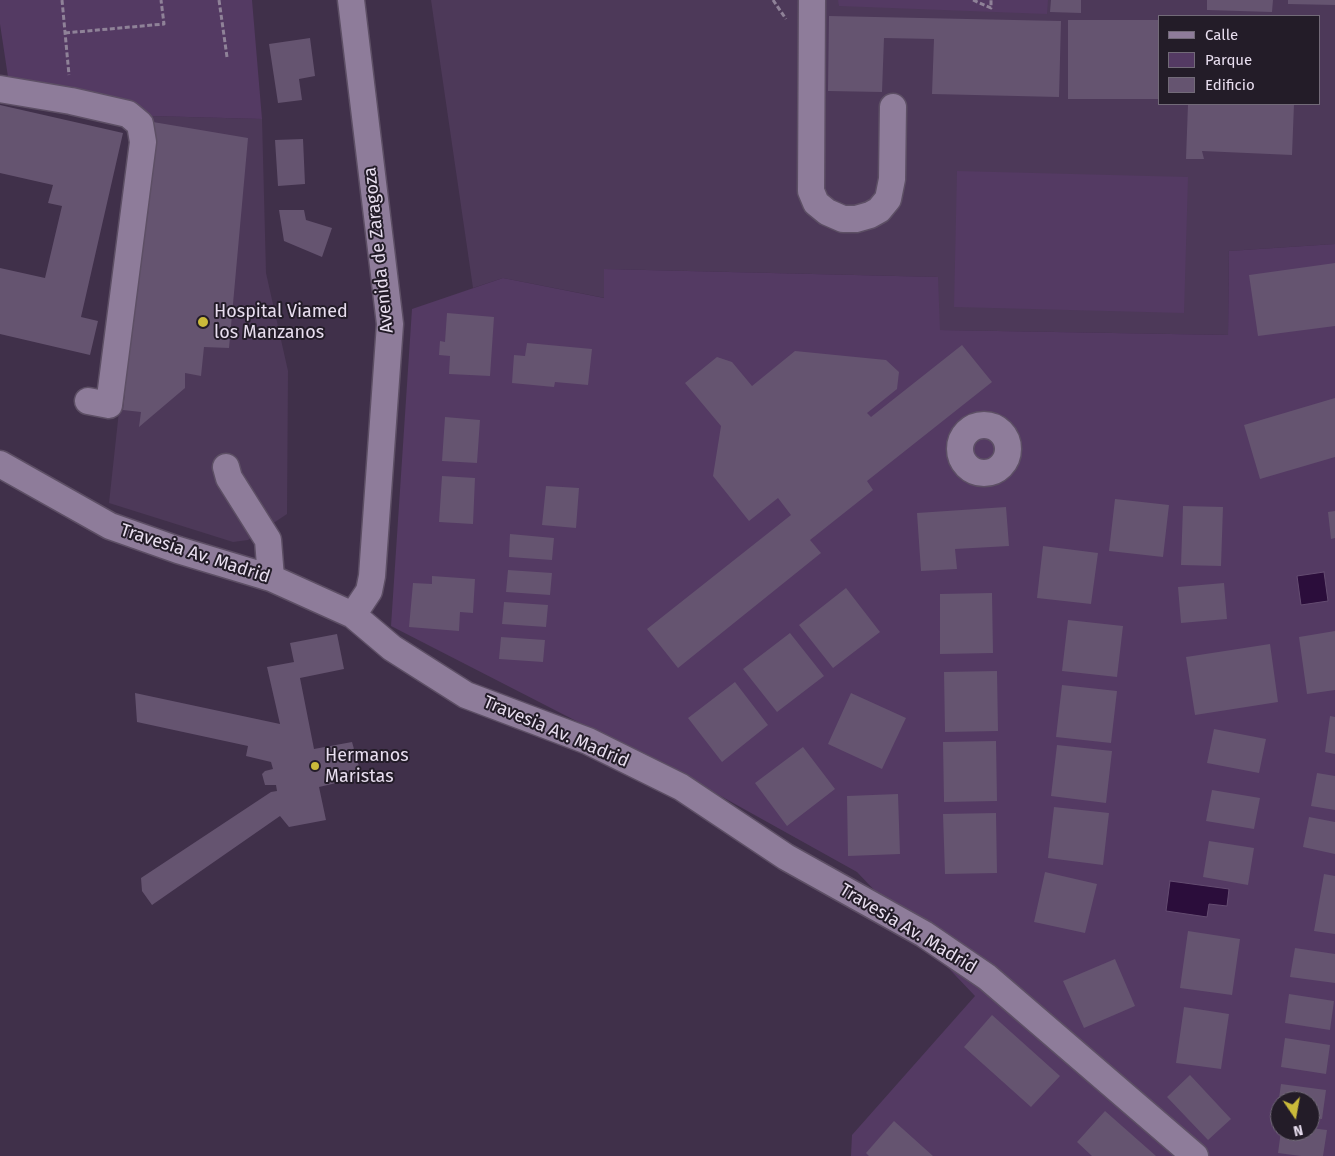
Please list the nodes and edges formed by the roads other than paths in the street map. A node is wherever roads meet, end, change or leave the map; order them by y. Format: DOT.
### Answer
graph roads {
  1 [pos="351,0"];
  2 [pos="812,0"];
  3 [pos="0,89"];
  4 [pos="893,107"];
  5 [pos="88,400"];
  6 [pos="0,464"];
  7 [pos="226,468"];
  8 [pos="271,578"];
  9 [pos="353,615"];
  10 [pos="1195,1156"];
  1 -- 9 [label="street, Avenida de Zaragoza"];
  2 -- 4 [label="street"];
  3 -- 5 [label="street"];
  6 -- 8 [label="street, Travesia Av. Madrid"];
  7 -- 8 [label="street"];
  8 -- 9 [label="street, Travesia Av. Madrid"];
  9 -- 10 [label="street, Travesia Av. Madrid"];
}
